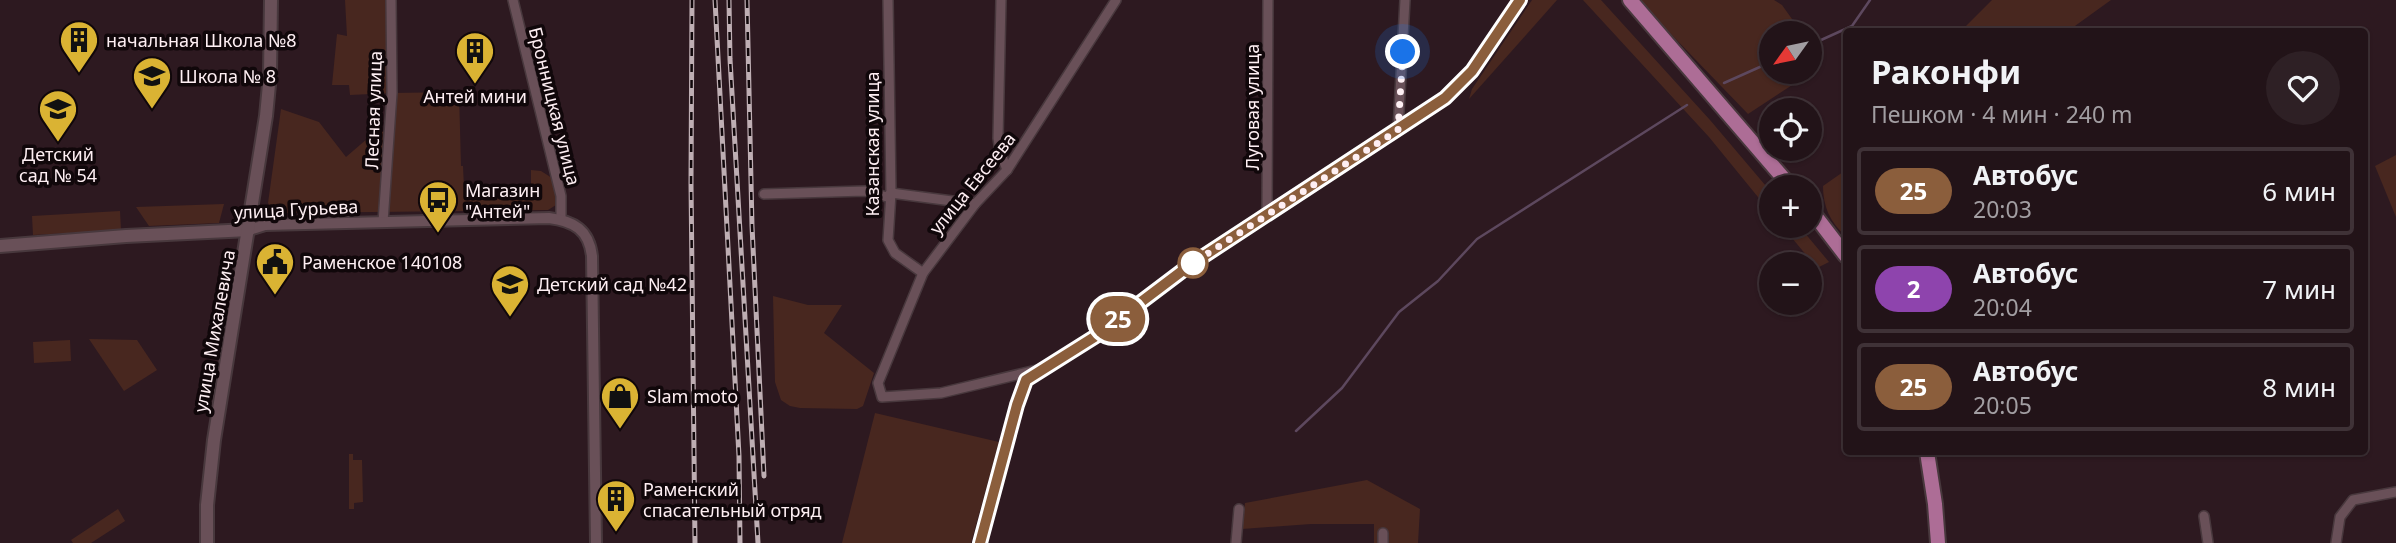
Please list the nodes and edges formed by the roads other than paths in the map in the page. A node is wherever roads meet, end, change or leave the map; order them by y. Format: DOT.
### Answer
graph roads {
  1 [pos="271,0"];
  2 [pos="391,0"];
  3 [pos="513,0"];
  4 [pos="888,0"];
  5 [pos="1001,0"];
  6 [pos="1116,0"];
  7 [pos="1268,0"];
  8 [pos="1405,0"];
  9 [pos="1520,0"];
  10 [pos="1630,0"];
  11 [pos="1398,130"];
  12 [pos="1007,170"];
  13 [pos="1781,175"];
  14 [pos="891,193"];
  15 [pos="764,194"];
  16 [pos="975,204"];
  17 [pos="1267,215"];
  18 [pos="561,219"];
  19 [pos="383,222"];
  20 [pos="1822,225"];
  21 [pos="249,230"];
  22 [pos="0,246"];
  23 [pos="1843,252"];
  24 [pos="923,273"];
  25 [pos="1046,368"];
  26 [pos="1927,455"];
  27 [pos="2396,492"];
  28 [pos="1239,509"];
  29 [pos="2204,516"];
  30 [pos="207,543"];
  31 [pos="596,543"];
  32 [pos="980,543"];
  33 [pos="1237,543"];
  34 [pos="1938,543"];
  35 [pos="2208,543"];
  36 [pos="2336,543"];
  1 -- 21 [label="main road, улица Михалевича"];
  2 -- 19 [label="street, Лесная улица"];
  3 -- 18 [label="street, Бронницкая улица"];
  4 -- 14 [label="street, Казанская улица"];
  5 -- 12 [label="street"];
  6 -- 12 [label="street, улица Евсеева"];
  7 -- 17 [label="street, Луговая улица"];
  8 -- 11 [label="street"];
  9 -- 11 [label="street"];
  10 -- 13 [label="main road"];
  11 -- 17 [label="street"];
  12 -- 16 [label="street, улица Евсеева"];
  14 -- 15 [label="street"];
  14 -- 16 [label="street"];
  14 -- 24 [label="street, Казанская улица"];
  16 -- 24 [label="street, улица Евсеева"];
  17 -- 25 [label="street"];
  18 -- 19 [label="street, улица Гурьева"];
  18 -- 31 [label="street"];
  19 -- 21 [label="street, улица Гурьева"];
  20 -- 23 [label="main road"];
  21 -- 22 [label="main road, улица Гурьева"];
  21 -- 30 [label="main road, улица Михалевича"];
  24 -- 25 [label="street, улица Евсеева"];
  25 -- 32 [label="street"];
  26 -- 34 [label="main road"];
  27 -- 36 [label="street"];
  28 -- 33 [label="street"];
  29 -- 35 [label="street"];
}
